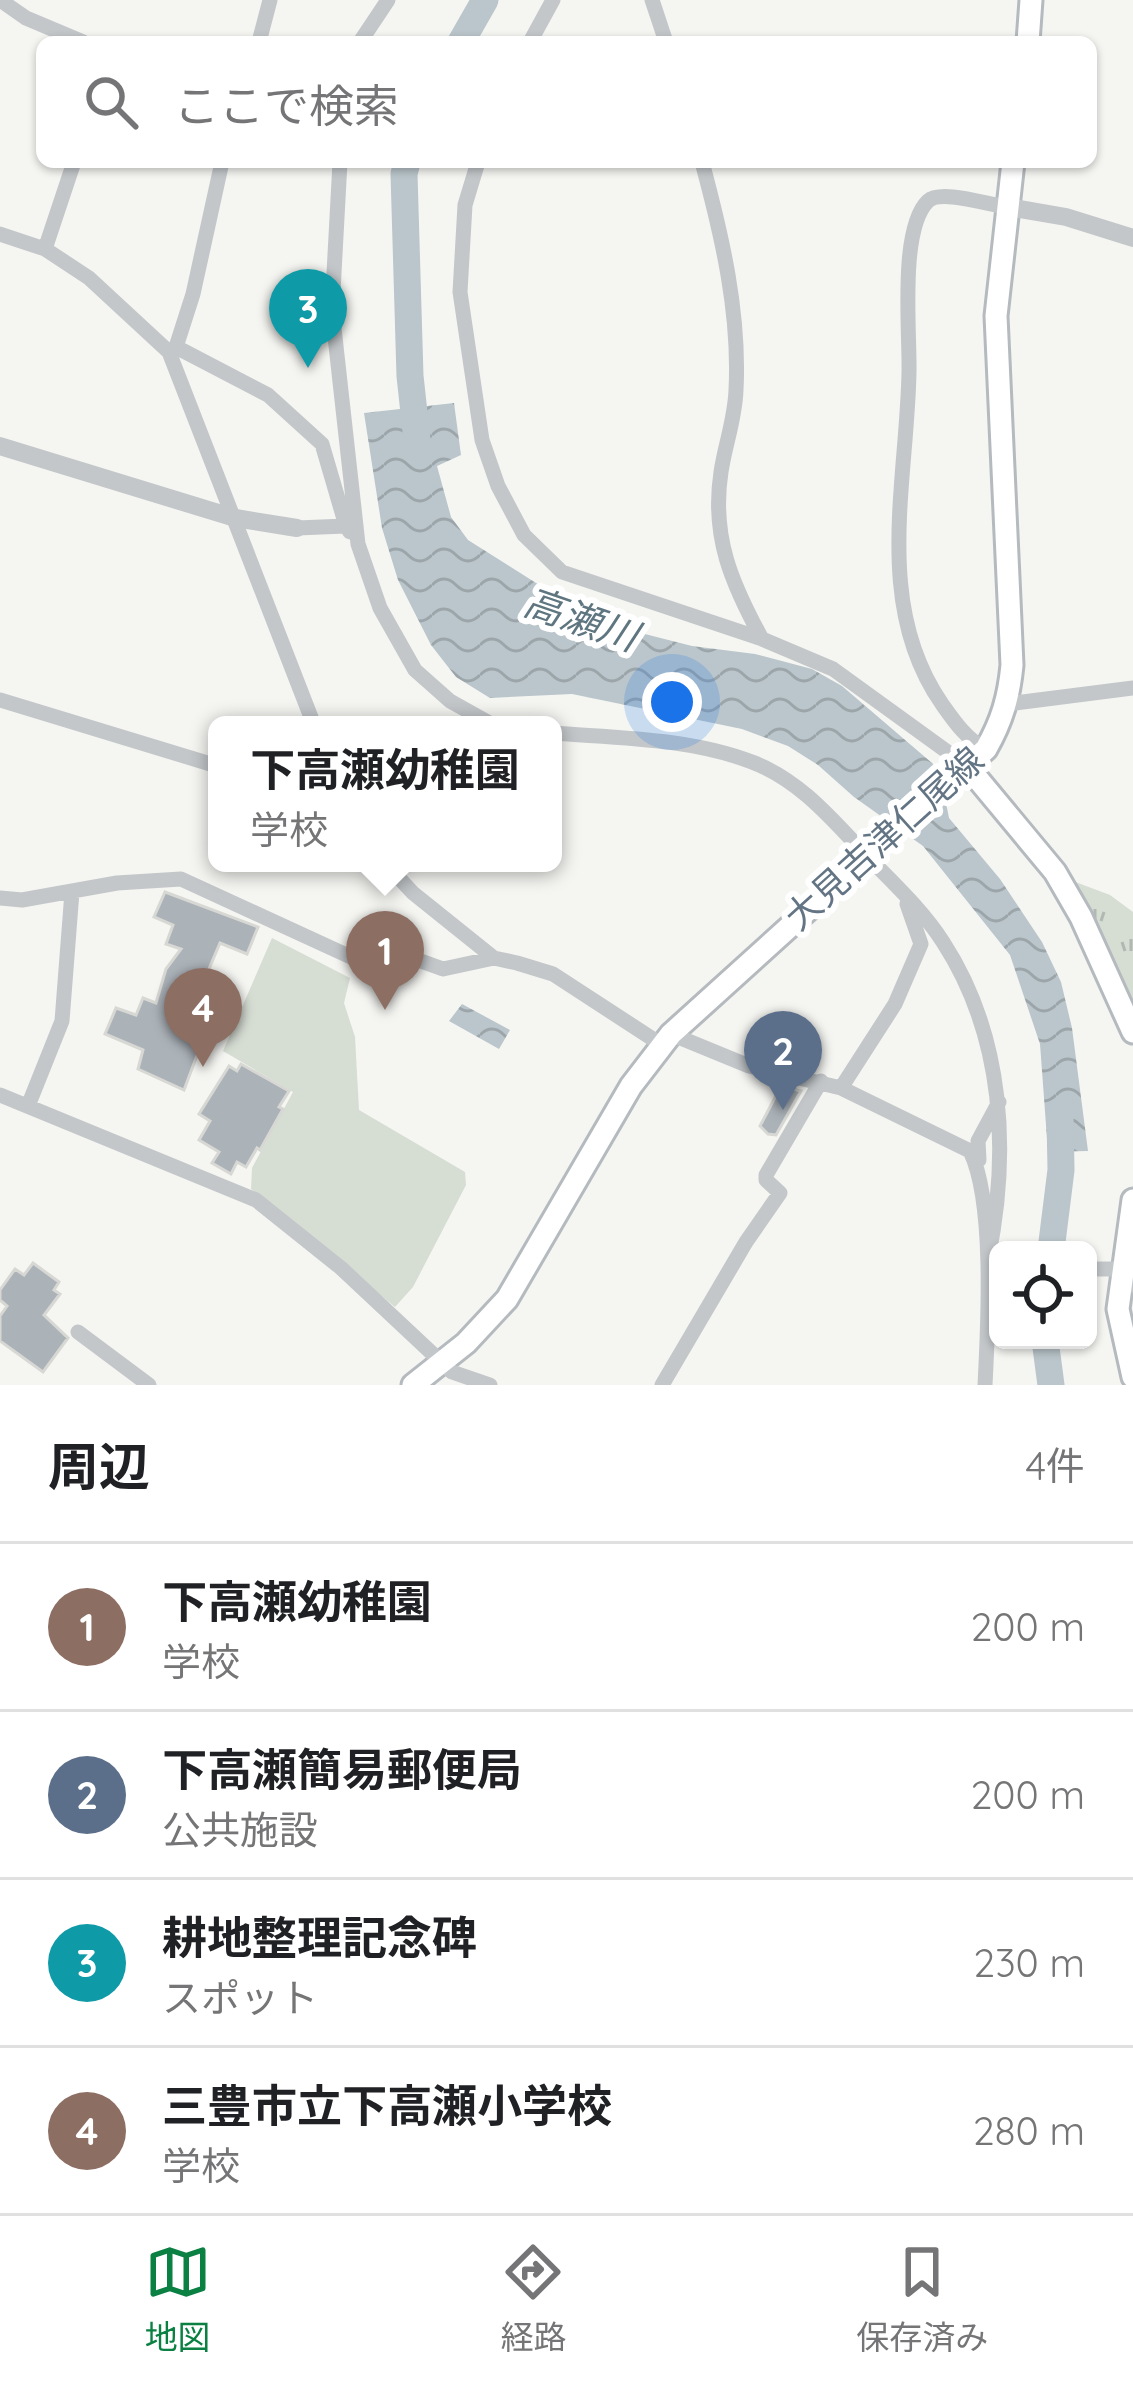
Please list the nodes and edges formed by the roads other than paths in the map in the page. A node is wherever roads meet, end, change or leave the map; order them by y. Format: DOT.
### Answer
graph roads {
  1 [pos="0,0"];
  2 [pos="270,0"];
  3 [pos="388,0"];
  4 [pos="553,0"];
  5 [pos="652,0"];
  6 [pos="1031,0"];
  7 [pos="69,36"];
  8 [pos="261,36"];
  9 [pos="364,36"];
  10 [pos="533,36"];
  11 [pos="664,36"];
  12 [pos="1028,36"];
  13 [pos="72,168"];
  14 [pos="221,168"];
  15 [pos="340,168"];
  16 [pos="476,168"];
  17 [pos="704,168"];
  18 [pos="1012,168"];
  19 [pos="1008,207"];
  20 [pos="0,234"];
  21 [pos="1133,238"];
  22 [pos="45,249"];
  23 [pos="173,349"];
  24 [pos="0,446"];
  25 [pos="235,518"];
  26 [pos="346,526"];
  27 [pos="297,528"];
  28 [pos="358,544"];
  29 [pos="762,639"];
  30 [pos="1133,688"];
  31 [pos="0,700"];
  32 [pos="1007,704"];
  33 [pos="311,716"];
  34 [pos="476,716"];
  35 [pos="562,735"];
  36 [pos="986,749"];
  37 [pos="208,763"];
  38 [pos="967,766"];
  39 [pos="866,854"];
  40 [pos="393,872"];
  41 [pos="72,892"];
  42 [pos="904,894"];
  43 [pos="0,898"];
  44 [pos="494,958"];
  45 [pos="1133,1032"];
  46 [pos="666,1040"];
  47 [pos="820,1081"];
  48 [pos="841,1088"];
  49 [pos="0,1095"];
  50 [pos="999,1102"];
  51 [pos="28,1106"];
  52 [pos="980,1169"];
  53 [pos="1133,1200"];
  54 [pos="990,1241"];
  55 [pos="995,1241"];
  56 [pos="1097,1271"];
  57 [pos="1127,1278"];
  58 [pos="989,1322"];
  59 [pos="78,1332"];
  60 [pos="443,1361"];
  61 [pos="1133,1377"];
  62 [pos="149,1385"];
  63 [pos="413,1385"];
  64 [pos="490,1385"];
  65 [pos="662,1385"];
  66 [pos="985,1385"];
  1 -- 7 [label="street"];
  2 -- 8 [label="street"];
  3 -- 9 [label="street"];
  4 -- 10 [label="street"];
  5 -- 11 [label="street"];
  6 -- 12 [label="main road"];
  13 -- 22 [label="street"];
  14 -- 23 [label="street"];
  15 -- 28 [label="street"];
  16 -- 29 [label="street"];
  17 -- 29 [label="street"];
  18 -- 19 [label="main road, 大見吉津仁尾線"];
  19 -- 21 [label="street"];
  19 -- 32 [label="main road, 大見吉津仁尾線"];
  19 -- 36 [label="street"];
  20 -- 22 [label="street"];
  22 -- 23 [label="street"];
  23 -- 25 [label="street"];
  23 -- 26 [label="street"];
  24 -- 25 [label="street"];
  25 -- 27 [label="street"];
  25 -- 33 [label="street"];
  26 -- 27 [label="street"];
  26 -- 28 [label="street"];
  28 -- 34 [label="street"];
  29 -- 38 [label="street"];
  30 -- 32 [label="street"];
  31 -- 37 [label="street"];
  32 -- 36 [label="main road, 大見吉津仁尾線"];
  35 -- 39 [label="street"];
  36 -- 38 [label="main road, 大見吉津仁尾線"];
  38 -- 39 [label="main road, 大見吉津仁尾線"];
  38 -- 45 [label="main road"];
  39 -- 42 [label="street"];
  39 -- 46 [label="main road, 大見吉津仁尾線"];
  40 -- 44 [label="street"];
  41 -- 43 [label="street"];
  41 -- 44 [label="street"];
  41 -- 51 [label="street"];
  42 -- 48 [label="street"];
  42 -- 50 [label="street"];
  44 -- 46 [label="street"];
  46 -- 47 [label="street"];
  46 -- 60 [label="main road, 大見吉津仁尾線"];
  47 -- 48 [label="street"];
  47 -- 65 [label="street"];
  48 -- 52 [label="street"];
  49 -- 51 [label="street"];
  50 -- 52 [label="street"];
  50 -- 55 [label="street"];
  51 -- 60 [label="street"];
  52 -- 54 [label="street"];
  53 -- 57 [label="main road"];
  56 -- 57 [label="street"];
  57 -- 61 [label="main road"];
  58 -- 66 [label="street"];
  59 -- 62 [label="street"];
  60 -- 63 [label="main road, 大見吉津仁尾線"];
  60 -- 64 [label="street"];
}
